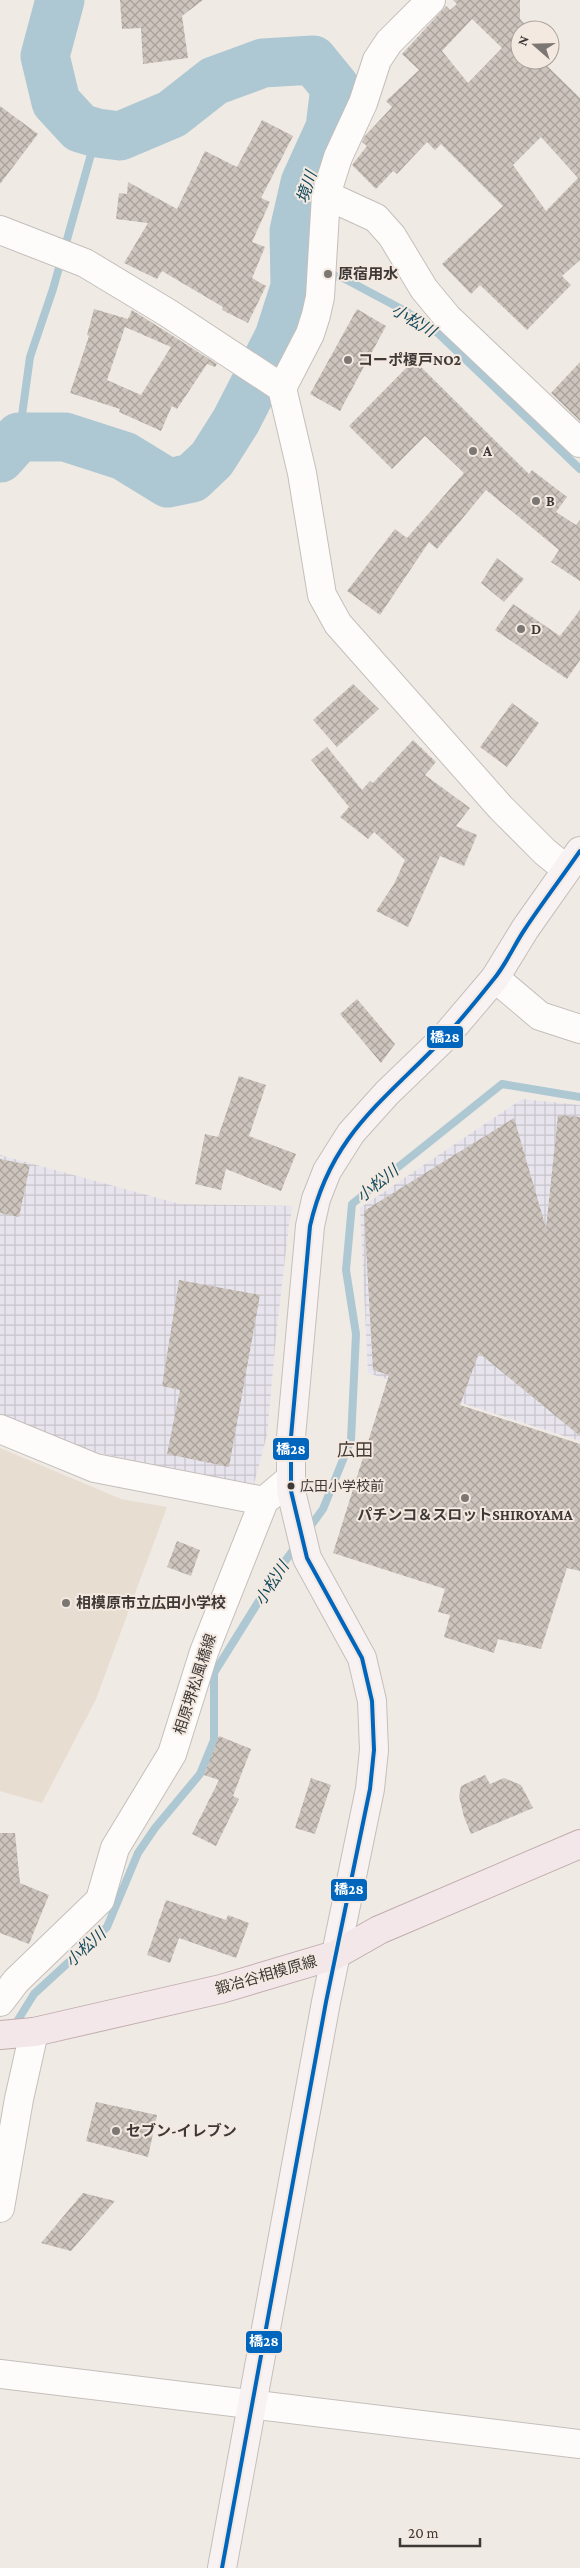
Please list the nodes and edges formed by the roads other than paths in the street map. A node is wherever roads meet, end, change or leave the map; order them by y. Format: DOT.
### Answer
graph roads {
  1 [pos="431,0"];
  2 [pos="326,195"];
  3 [pos="0,230"];
  4 [pos="269,379"];
  5 [pos="580,443"];
  6 [pos="573,860"];
  7 [pos="494,978"];
  8 [pos="580,1029"];
  9 [pos="0,1429"];
  10 [pos="291,1485"];
  11 [pos="264,1501"];
  12 [pos="580,1844"];
  13 [pos="335,1955"];
  14 [pos="0,2002"];
  15 [pos="19,2034"];
  16 [pos="0,2208"];
  17 [pos="0,2374"];
  18 [pos="251,2405"];
  19 [pos="580,2444"];
  20 [pos="222,2568"];
  1 -- 2 [label="street"];
  2 -- 4 [label="street"];
  2 -- 5 [label="street"];
  3 -- 4 [label="street"];
  4 -- 6 [label="street"];
  6 -- 7 [label="street"];
  7 -- 8 [label="street"];
  7 -- 10 [label="street"];
  9 -- 11 [label="street"];
  10 -- 11 [label="street, 相原堺松風橋線"];
  10 -- 13 [label="street"];
  11 -- 14 [label="street, 相原堺松風橋線"];
  12 -- 13 [label="main road, 鍛冶谷相模原線"];
  13 -- 15 [label="main road, 鍛冶谷相模原線"];
  13 -- 18 [label="street"];
  15 -- 16 [label="street"];
  17 -- 18 [label="street"];
  18 -- 19 [label="street"];
  18 -- 20 [label="street"];
}
